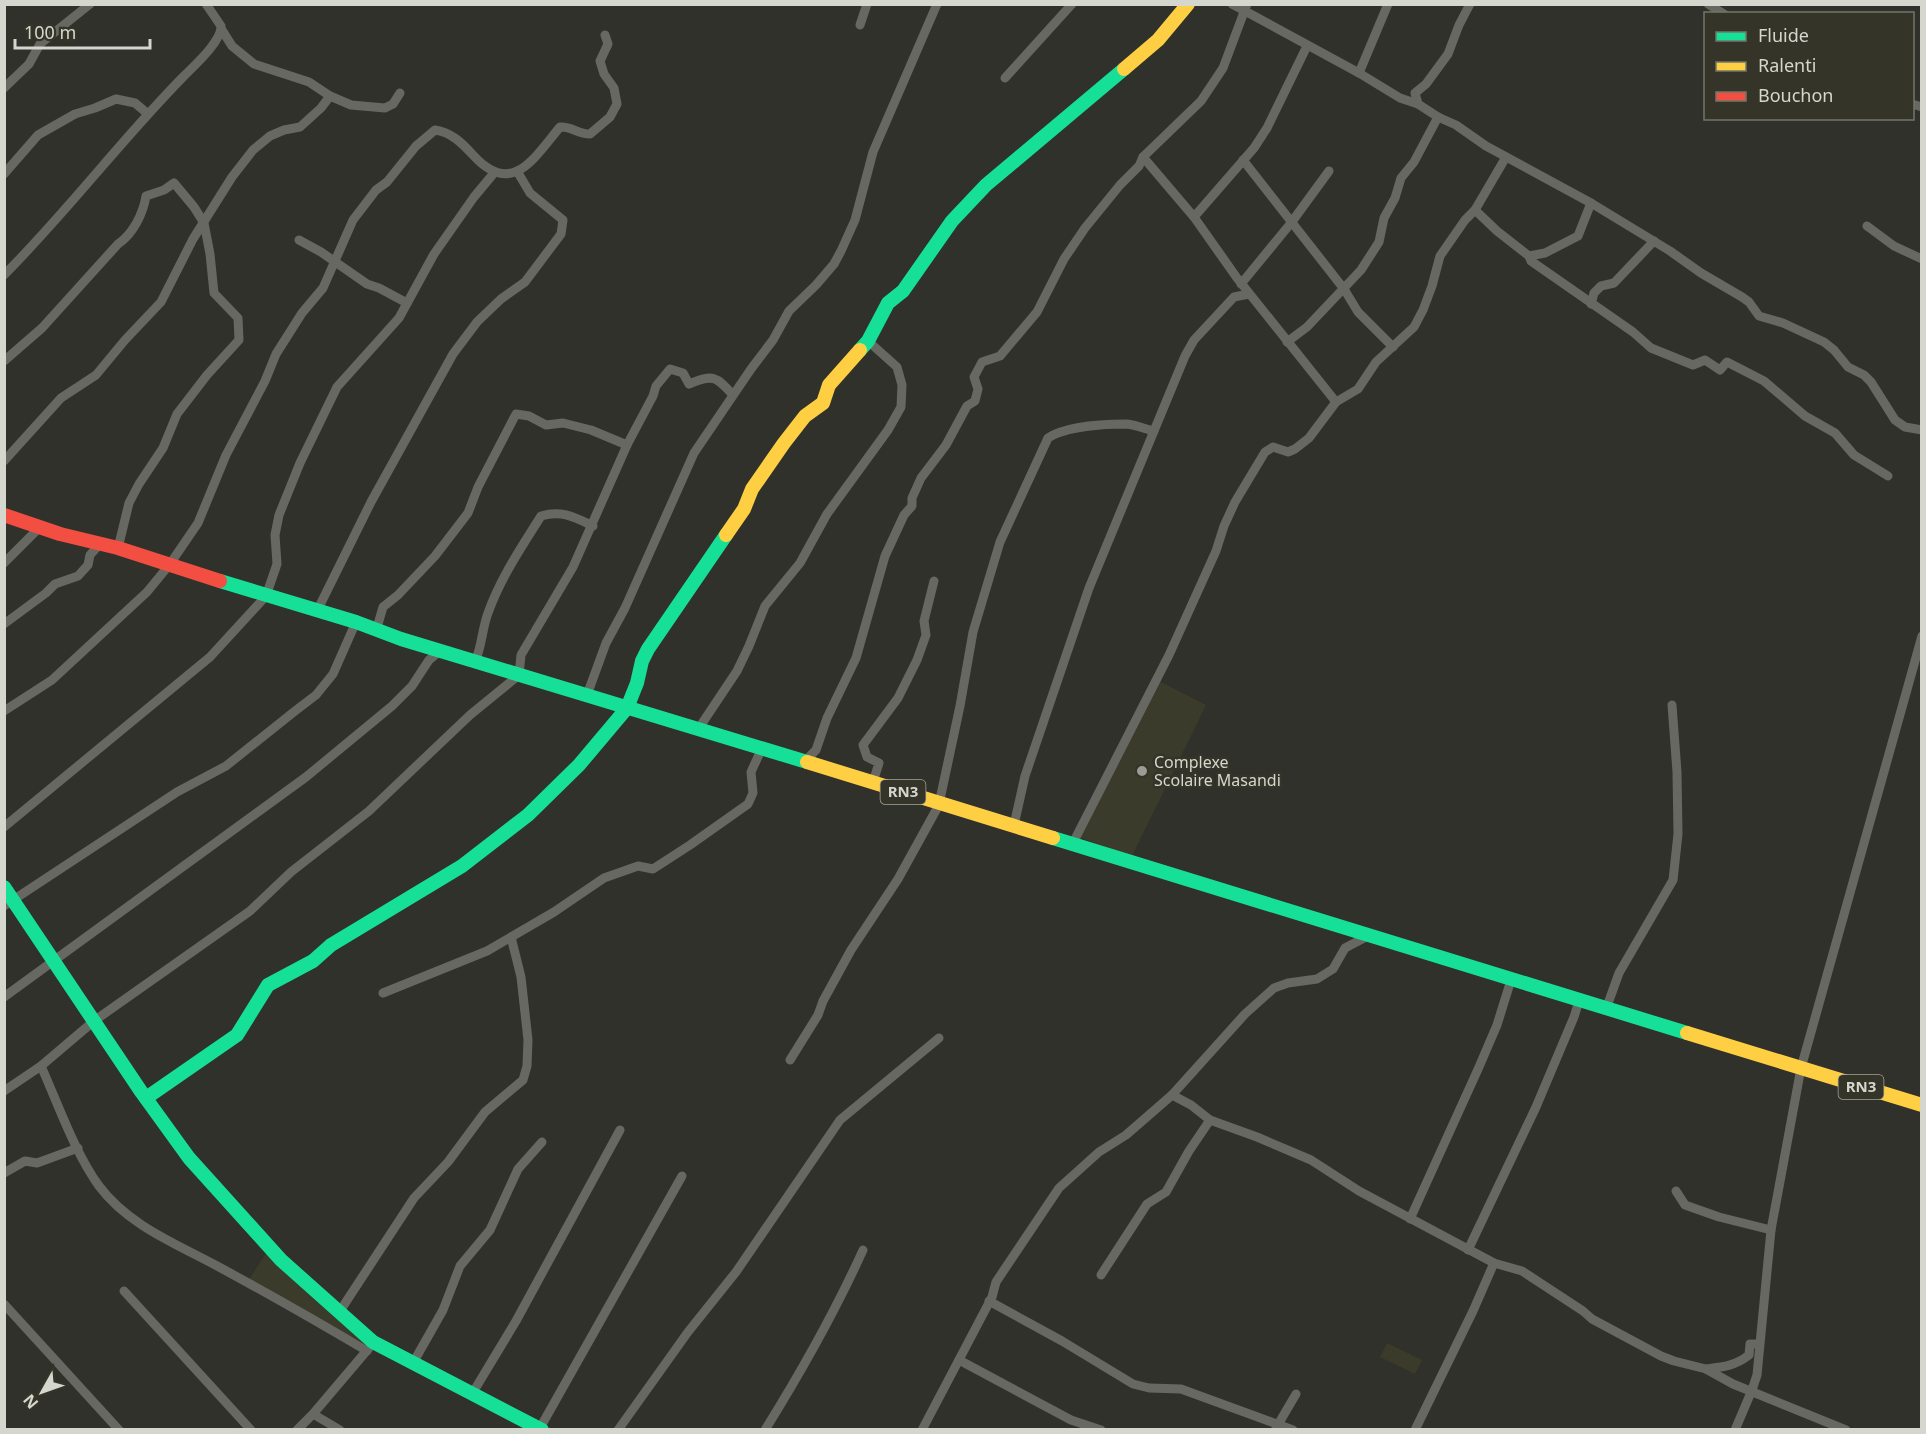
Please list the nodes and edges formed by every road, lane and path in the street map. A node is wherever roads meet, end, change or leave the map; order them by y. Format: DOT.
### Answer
graph roads {
  1 [pos="90,4"];
  2 [pos="206,4"];
  3 [pos="867,4"];
  4 [pos="937,4"];
  5 [pos="1072,4"];
  6 [pos="1188,4"];
  7 [pos="1232,4"];
  8 [pos="1388,4"];
  9 [pos="1470,4"];
  10 [pos="1708,4"];
  11 [pos="1246,8"];
  12 [pos="1721,12"];
  13 [pos="860,25"];
  14 [pos="222,30"];
  15 [pos="605,35"];
  16 [pos="1307,46"];
  17 [pos="1359,73"];
  18 [pos="1005,78"];
  19 [pos="4,88"];
  20 [pos="400,93"];
  21 [pos="330,96"];
  22 [pos="1418,104"];
  23 [pos="148,114"];
  24 [pos="1438,117"];
  25 [pos="1143,157"];
  26 [pos="1506,157"];
  27 [pos="1243,160"];
  28 [pos="517,171"];
  29 [pos="1329,171"];
  30 [pos="494,173"];
  31 [pos="4,174"];
  32 [pos="1591,203"];
  33 [pos="1475,210"];
  34 [pos="1194,217"];
  35 [pos="204,223"];
  36 [pos="1291,224"];
  37 [pos="1867,226"];
  38 [pos="299,240"];
  39 [pos="1654,241"];
  40 [pos="1529,256"];
  41 [pos="1922,259"];
  42 [pos="334,262"];
  43 [pos="4,275"];
  44 [pos="1241,284"];
  45 [pos="1344,290"];
  46 [pos="1249,294"];
  47 [pos="407,303"];
  48 [pos="1591,304"];
  49 [pos="868,341"];
  50 [pos="1287,342"];
  51 [pos="1393,347"];
  52 [pos="4,361"];
  53 [pos="733,395"];
  54 [pos="1336,402"];
  55 [pos="1922,430"];
  56 [pos="1154,431"];
  57 [pos="627,445"];
  58 [pos="4,461"];
  59 [pos="1888,476"];
  60 [pos="4,515"];
  61 [pos="593,526"];
  62 [pos="39,528"];
  63 [pos="99,545"];
  64 [pos="118,548"];
  65 [pos="4,563"];
  66 [pos="170,564"];
  67 [pos="934,581"];
  68 [pos="267,596"];
  69 [pos="318,609"];
  70 [pos="356,622"];
  71 [pos="4,624"];
  72 [pos="376,631"];
  73 [pos="1922,636"];
  74 [pos="432,653"];
  75 [pos="475,662"];
  76 [pos="505,670"];
  77 [pos="519,675"];
  78 [pos="504,687"];
  79 [pos="587,695"];
  80 [pos="1672,705"];
  81 [pos="627,708"];
  82 [pos="4,711"];
  83 [pos="699,728"];
  84 [pos="762,748"];
  85 [pos="816,750"];
  86 [pos="804,761"];
  87 [pos="824,767"];
  88 [pos="873,782"];
  89 [pos="939,803"];
  90 [pos="1014,825"];
  91 [pos="4,827"];
  92 [pos="1073,843"];
  93 [pos="4,887"];
  94 [pos="9,903"];
  95 [pos="1368,936"];
  96 [pos="511,937"];
  97 [pos="54,961"];
  98 [pos="1511,980"];
  99 [pos="383,993"];
  100 [pos="4,997"];
  101 [pos="1579,1001"];
  102 [pos="1606,1009"];
  103 [pos="94,1021"];
  104 [pos="939,1038"];
  105 [pos="790,1060"];
  106 [pos="41,1066"];
  107 [pos="1801,1068"];
  108 [pos="4,1091"];
  109 [pos="1172,1095"];
  110 [pos="146,1098"];
  111 [pos="1922,1105"];
  112 [pos="1210,1120"];
  113 [pos="620,1130"];
  114 [pos="542,1142"];
  115 [pos="78,1148"];
  116 [pos="4,1173"];
  117 [pos="682,1176"];
  118 [pos="1676,1191"];
  119 [pos="1410,1219"];
  120 [pos="1771,1230"];
  121 [pos="863,1250"];
  122 [pos="1468,1250"];
  123 [pos="1494,1263"];
  124 [pos="1101,1275"];
  125 [pos="124,1291"];
  126 [pos="989,1301"];
  127 [pos="4,1304"];
  128 [pos="340,1311"];
  129 [pos="1759,1344"];
  130 [pos="370,1346"];
  131 [pos="959,1360"];
  132 [pos="413,1363"];
  133 [pos="1706,1369"];
  134 [pos="1752,1390"];
  135 [pos="472,1394"];
  136 [pos="1296,1394"];
  137 [pos="313,1414"];
  138 [pos="1277,1427"];
  139 [pos="541,1429"];
  140 [pos="119,1430"];
  141 [pos="250,1430"];
  142 [pos="297,1430"];
  143 [pos="340,1430"];
  144 [pos="618,1430"];
  145 [pos="765,1430"];
  146 [pos="922,1430"];
  147 [pos="1101,1430"];
  148 [pos="1293,1430"];
  149 [pos="1415,1430"];
  150 [pos="1735,1430"];
  151 [pos="1846,1430"];
  1 -- 19 [label="street"];
  2 -- 14 [label="street"];
  3 -- 13 [label="street"];
  4 -- 53 [label="street"];
  5 -- 18 [label="street"];
  6 -- 49 [label="main road"];
  7 -- 11 [label="street"];
  8 -- 17 [label="street"];
  9 -- 22 [label="street"];
  10 -- 12 [label="street"];
  11 -- 16 [label="street"];
  11 -- 25 [label="street"];
  14 -- 21 [label="street"];
  14 -- 23 [label="street"];
  15 -- 28 [label="street"];
  16 -- 17 [label="street"];
  16 -- 27 [label="street"];
  17 -- 22 [label="street"];
  20 -- 21 [label="street"];
  21 -- 35 [label="street"];
  22 -- 24 [label="street"];
  23 -- 31 [label="street"];
  23 -- 43 [label="street"];
  24 -- 26 [label="street"];
  24 -- 45 [label="street"];
  25 -- 34 [label="street"];
  25 -- 85 [label="street"];
  26 -- 32 [label="street"];
  26 -- 33 [label="street"];
  27 -- 34 [label="street"];
  27 -- 36 [label="street"];
  28 -- 30 [label="street"];
  28 -- 69 [label="street"];
  29 -- 36 [label="street"];
  30 -- 42 [label="street"];
  30 -- 47 [label="street"];
  32 -- 39 [label="street"];
  32 -- 40 [label="street"];
  33 -- 40 [label="street"];
  33 -- 51 [label="street"];
  34 -- 44 [label="street"];
  35 -- 52 [label="street"];
  35 -- 58 [label="street"];
  35 -- 64 [label="street"];
  36 -- 44 [label="street"];
  36 -- 45 [label="street"];
  37 -- 41 [label="street"];
  38 -- 42 [label="street"];
  39 -- 48 [label="street"];
  39 -- 55 [label="street"];
  40 -- 48 [label="street"];
  42 -- 47 [label="street"];
  42 -- 66 [label="street"];
  44 -- 46 [label="street"];
  45 -- 50 [label="street"];
  45 -- 51 [label="street"];
  46 -- 50 [label="street"];
  46 -- 56 [label="street"];
  47 -- 68 [label="street"];
  48 -- 59 [label="street"];
  49 -- 81 [label="main road"];
  49 -- 83 [label="street"];
  50 -- 54 [label="street"];
  51 -- 54 [label="street"];
  53 -- 57 [label="street"];
  53 -- 79 [label="street"];
  54 -- 92 [label="street"];
  56 -- 89 [label="street"];
  56 -- 90 [label="street"];
  57 -- 61 [label="street"];
  57 -- 72 [label="street"];
  60 -- 62 [label="main road, RN3"];
  61 -- 75 [label="street"];
  61 -- 77 [label="street"];
  62 -- 63 [label="main road, RN3"];
  62 -- 65 [label="street"];
  63 -- 64 [label="main road, RN3"];
  63 -- 71 [label="street"];
  64 -- 66 [label="main road, RN3"];
  66 -- 68 [label="main road, RN3"];
  66 -- 82 [label="street"];
  67 -- 88 [label="street"];
  68 -- 69 [label="main road, RN3"];
  68 -- 91 [label="street"];
  69 -- 70 [label="main road, RN3"];
  70 -- 72 [label="main road, RN3"];
  70 -- 94 [label="street"];
  72 -- 74 [label="main road, RN3"];
  73 -- 107 [label="street"];
  74 -- 75 [label="main road, RN3"];
  74 -- 97 [label="street"];
  75 -- 76 [label="main road, RN3"];
  76 -- 77 [label="main road, RN3"];
  76 -- 78 [label="street"];
  77 -- 78 [label="street"];
  77 -- 79 [label="main road, RN3"];
  78 -- 103 [label="street"];
  79 -- 81 [label="main road, RN3"];
  80 -- 102 [label="street"];
  81 -- 83 [label="main road, RN3"];
  81 -- 110 [label="main road"];
  83 -- 84 [label="main road, RN3"];
  84 -- 86 [label="main road, RN3"];
  84 -- 96 [label="street"];
  85 -- 86 [label="street"];
  85 -- 87 [label="street"];
  86 -- 87 [label="main road, RN3"];
  87 -- 88 [label="main road, RN3"];
  88 -- 89 [label="main road, RN3"];
  89 -- 90 [label="main road, RN3"];
  89 -- 105 [label="street"];
  90 -- 92 [label="main road, RN3"];
  92 -- 95 [label="main road, RN3"];
  93 -- 94 [label="main road"];
  94 -- 97 [label="main road"];
  95 -- 98 [label="main road, RN3"];
  95 -- 109 [label="street"];
  96 -- 99 [label="street"];
  96 -- 128 [label="street"];
  97 -- 100 [label="street"];
  97 -- 103 [label="main road"];
  98 -- 101 [label="main road, RN3"];
  98 -- 119 [label="street"];
  101 -- 102 [label="main road, RN3"];
  101 -- 122 [label="street"];
  102 -- 107 [label="main road, RN3"];
  103 -- 106 [label="street"];
  103 -- 110 [label="main road"];
  104 -- 144 [label="street"];
  106 -- 108 [label="street"];
  106 -- 115 [label="street"];
  107 -- 111 [label="main road, RN3"];
  107 -- 120 [label="street"];
  109 -- 112 [label="street"];
  109 -- 126 [label="street"];
  110 -- 128 [label="main road"];
  112 -- 119 [label="street"];
  112 -- 124 [label="street"];
  113 -- 135 [label="street"];
  114 -- 132 [label="street"];
  115 -- 116 [label="street"];
  115 -- 130 [label="street"];
  117 -- 139 [label="street"];
  118 -- 120 [label="street"];
  119 -- 122 [label="street"];
  120 -- 129 [label="street"];
  121 -- 145 [label="street"];
  122 -- 123 [label="street"];
  123 -- 133 [label="street"];
  123 -- 149 [label="street"];
  125 -- 141 [label="street"];
  126 -- 131 [label="street"];
  126 -- 138 [label="street"];
  127 -- 140 [label="street"];
  128 -- 130 [label="main road"];
  129 -- 133 [label="street"];
  129 -- 134 [label="street"];
  130 -- 132 [label="main road"];
  130 -- 137 [label="street"];
  131 -- 146 [label="street"];
  131 -- 147 [label="street"];
  132 -- 135 [label="main road"];
  133 -- 134 [label="street"];
  134 -- 150 [label="street"];
  134 -- 151 [label="street"];
  135 -- 139 [label="main road"];
  136 -- 138 [label="street"];
  137 -- 142 [label="street"];
  137 -- 143 [label="street"];
  138 -- 148 [label="street"];
}
